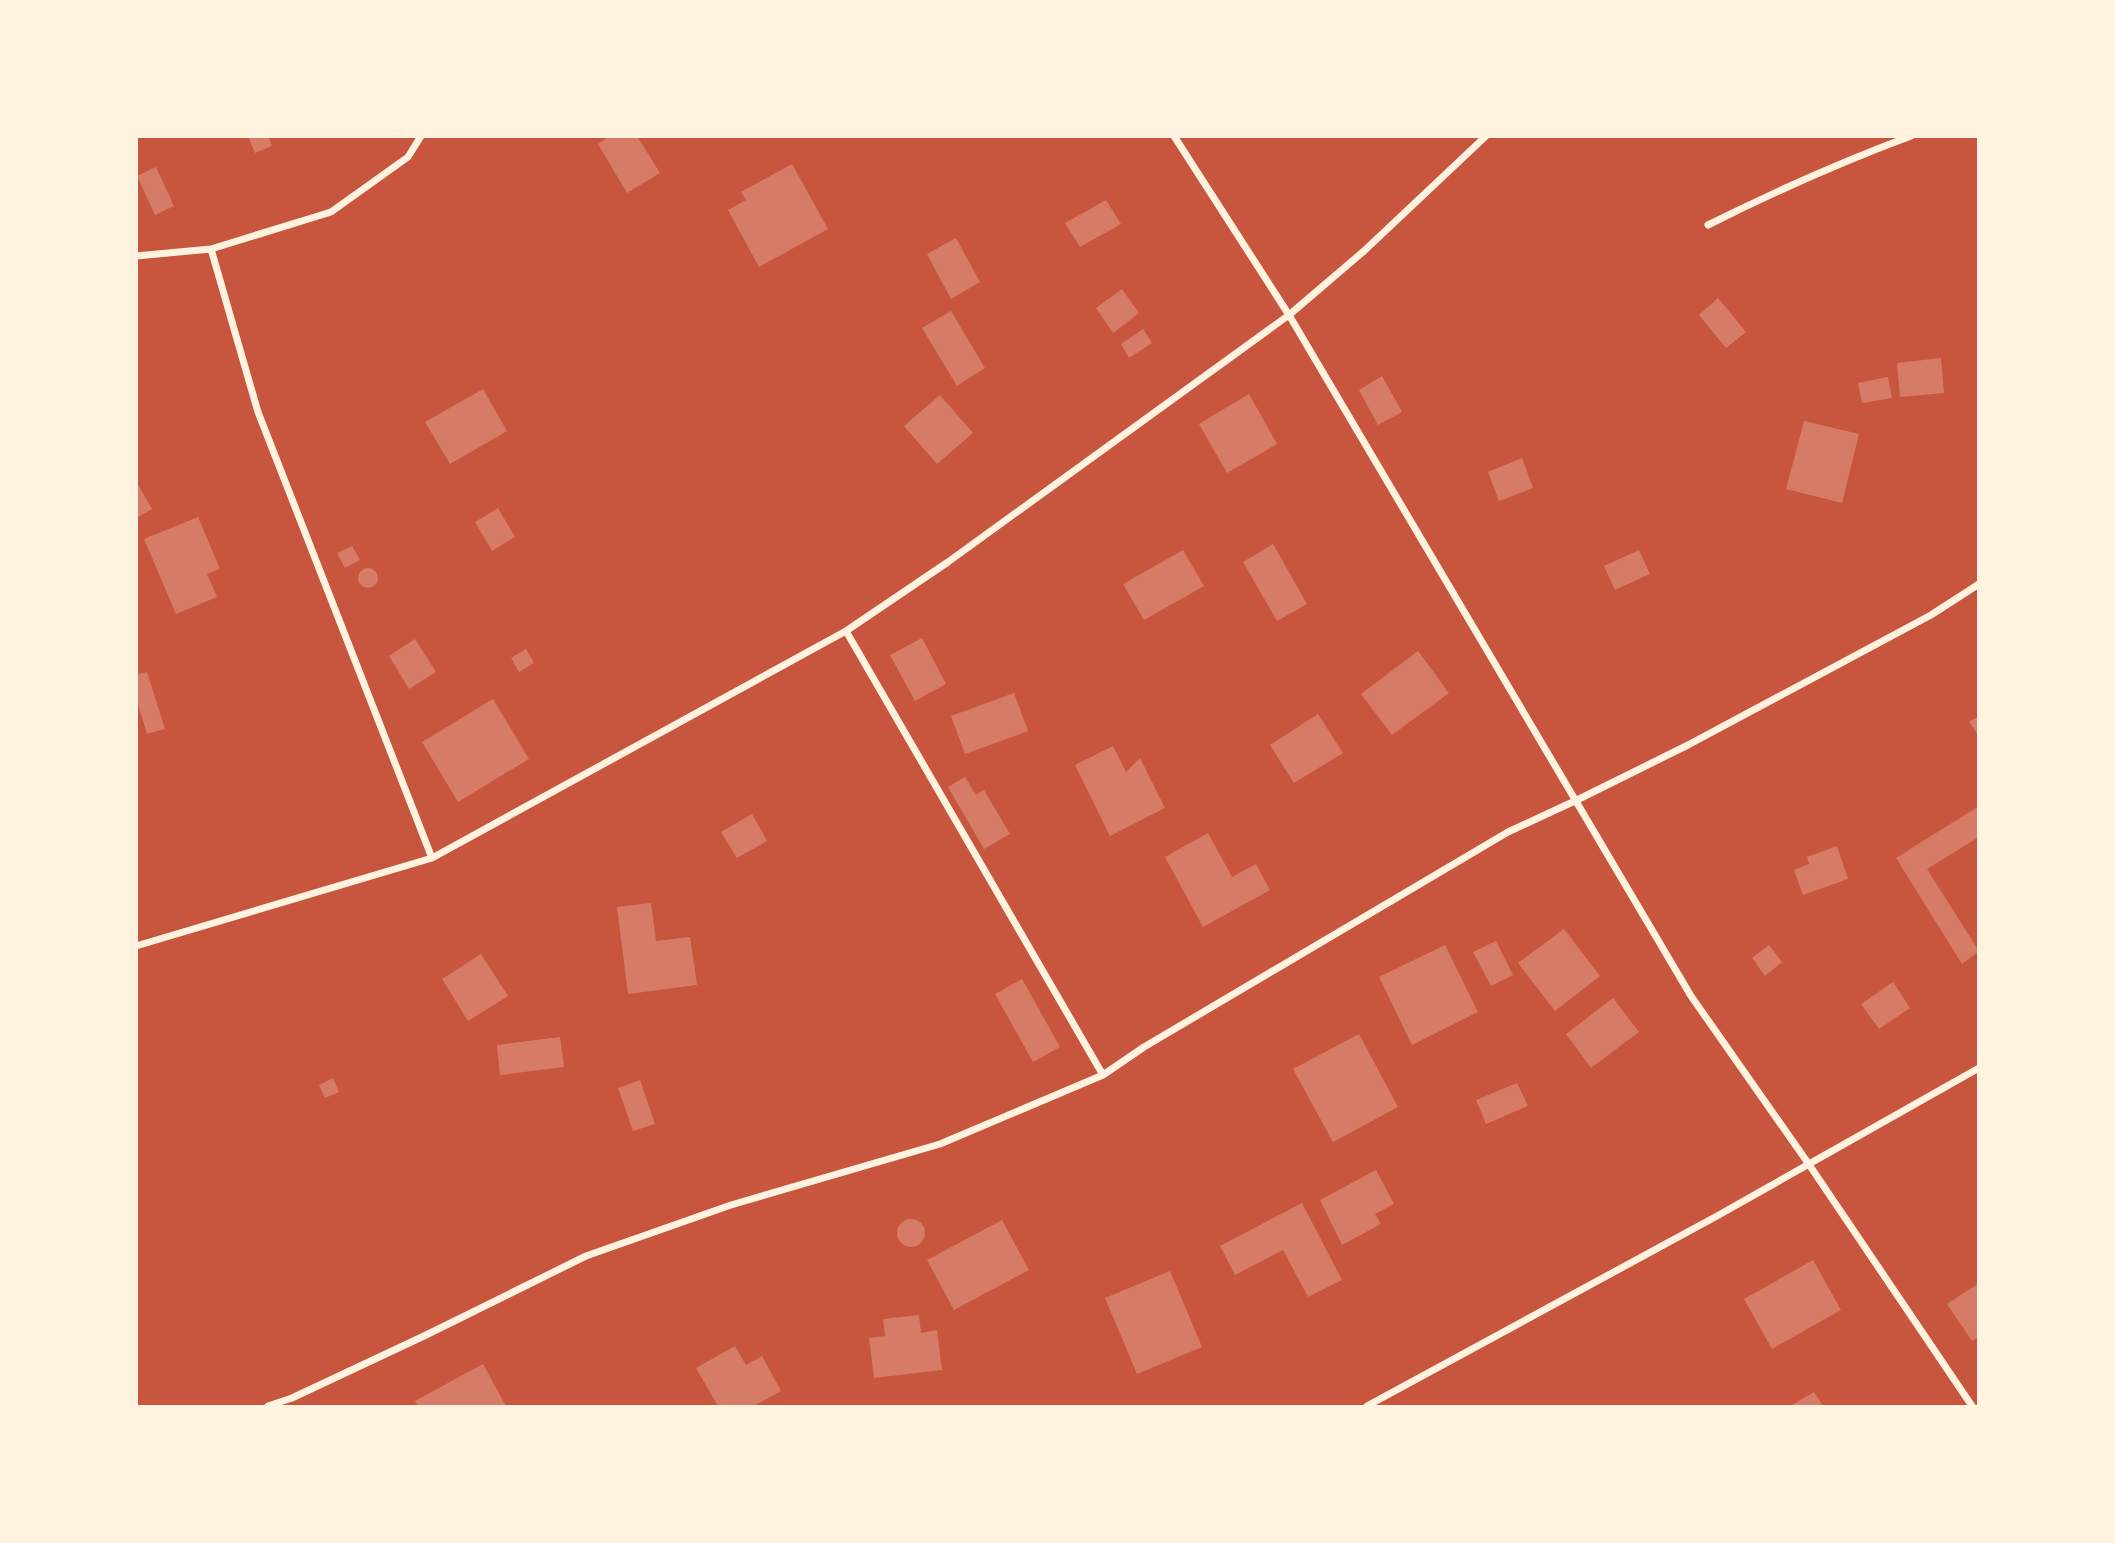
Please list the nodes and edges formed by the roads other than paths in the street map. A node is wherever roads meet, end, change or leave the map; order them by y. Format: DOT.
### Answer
graph roads {
  1 [pos="421,136"];
  2 [pos="1174,136"];
  3 [pos="1486,136"];
  4 [pos="1911,136"];
  5 [pos="1708,225"];
  6 [pos="211,249"];
  7 [pos="136,256"];
  8 [pos="1290,316"];
  9 [pos="1979,584"];
  10 [pos="846,631"];
  11 [pos="1577,800"];
  12 [pos="432,858"];
  13 [pos="136,946"];
  14 [pos="1979,1068"];
  15 [pos="1103,1075"];
  16 [pos="1808,1163"];
  17 [pos="268,1406"];
  18 [pos="1367,1406"];
  19 [pos="1972,1406"];
  1 -- 6 [label="street"];
  2 -- 8 [label="street"];
  3 -- 8 [label="street"];
  4 -- 5 [label="street"];
  6 -- 7 [label="street"];
  6 -- 12 [label="street"];
  8 -- 10 [label="street"];
  8 -- 11 [label="street"];
  9 -- 11 [label="street"];
  10 -- 12 [label="street"];
  10 -- 15 [label="street"];
  11 -- 15 [label="street"];
  11 -- 16 [label="street"];
  12 -- 13 [label="street"];
  14 -- 16 [label="street"];
  15 -- 17 [label="street"];
  16 -- 18 [label="street"];
  16 -- 19 [label="street"];
}
